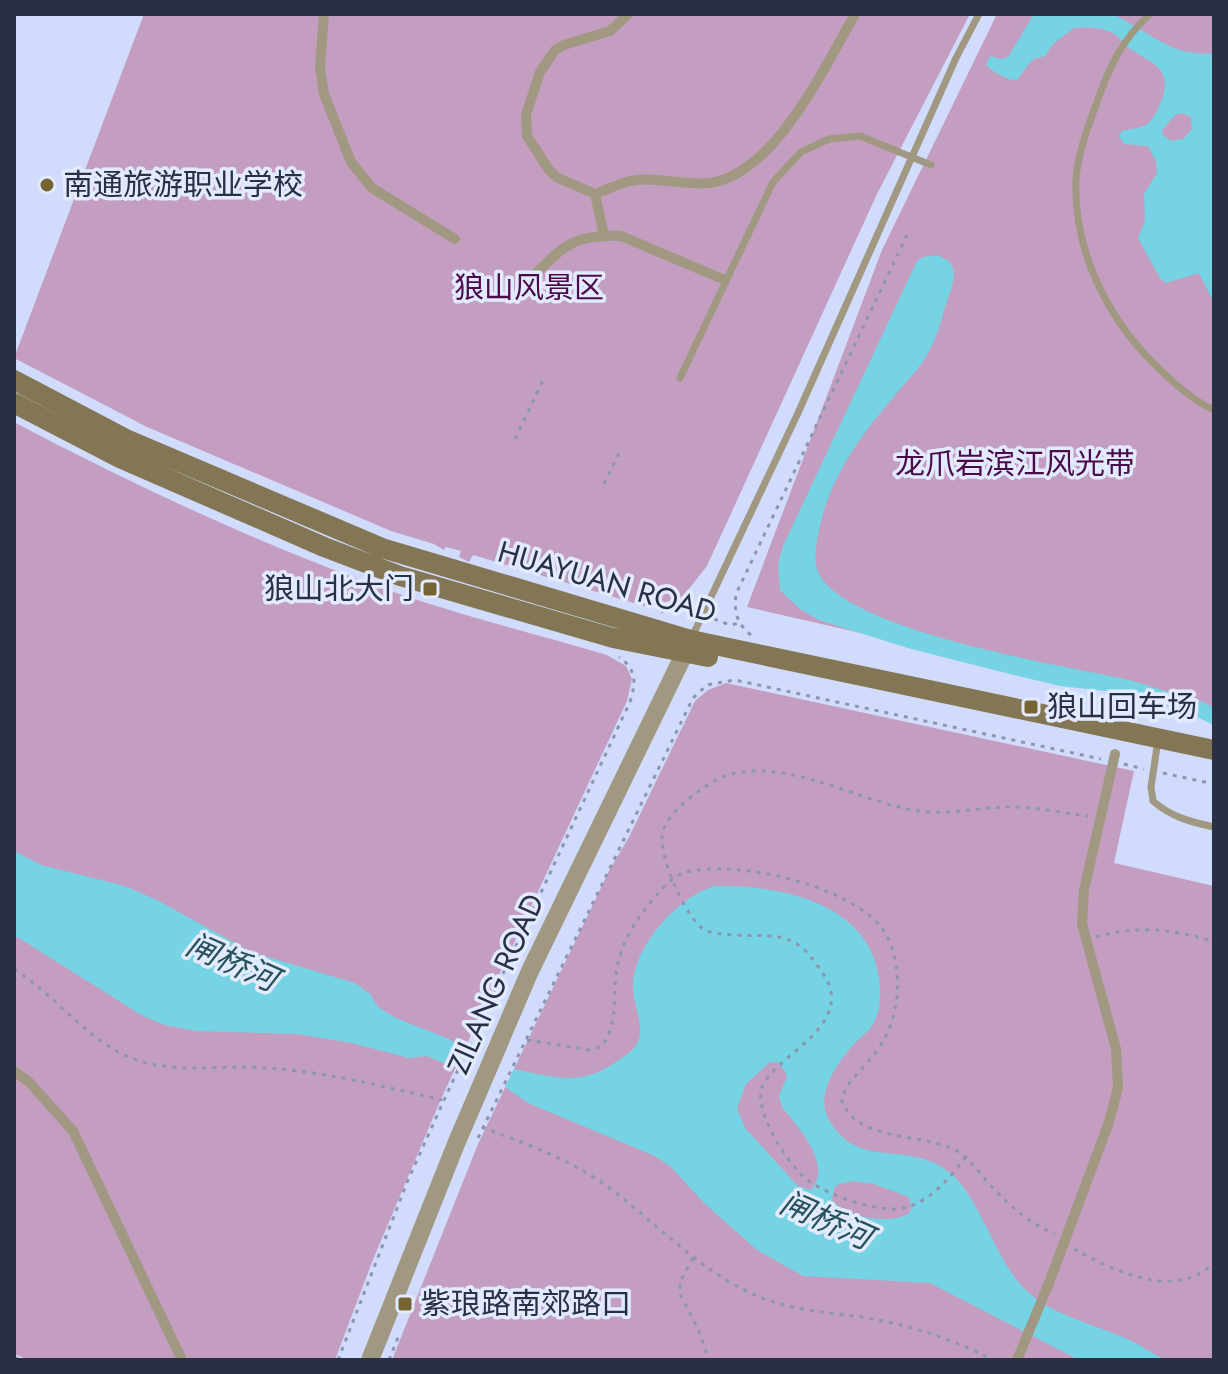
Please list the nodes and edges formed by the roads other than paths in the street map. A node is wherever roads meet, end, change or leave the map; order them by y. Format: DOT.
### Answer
graph roads {
  1 [pos="324,14"];
  2 [pos="628,14"];
  3 [pos="855,14"];
  4 [pos="979,14"];
  5 [pos="1150,14"];
  6 [pos="912,156"];
  7 [pos="931,165"];
  8 [pos="595,194"];
  9 [pos="604,236"];
  10 [pos="455,239"];
  11 [pos="531,278"];
  12 [pos="725,280"];
  13 [pos="680,378"];
  14 [pos="14,380"];
  15 [pos="14,403"];
  16 [pos="1214,410"];
  17 [pos="688,646"];
  18 [pos="1157,743"];
  19 [pos="1214,750"];
  20 [pos="1214,758"];
  21 [pos="1114,760"];
  22 [pos="1214,827"];
  23 [pos="14,1071"];
  24 [pos="1018,1358"];
  25 [pos="182,1360"];
  26 [pos="370,1360"];
  1 -- 10 [label="street"];
  2 -- 8 [label="street"];
  3 -- 8 [label="street"];
  4 -- 6 [label="lane"];
  5 -- 16 [label="lane"];
  6 -- 7 [label="lane"];
  6 -- 12 [label="lane"];
  6 -- 17 [label="lane"];
  8 -- 9 [label="street"];
  9 -- 11 [label="street"];
  9 -- 12 [label="street"];
  12 -- 13 [label="lane"];
  14 -- 17 [label="main road, HUAYUAN ROAD"];
  15 -- 17 [label="main road, HUAYUAN ROAD"];
  17 -- 18 [label="main road, HUAYUAN ROAD"];
  17 -- 26 [label="street, ZILANG ROAD"];
  18 -- 19 [label="main road, HUAYUAN ROAD"];
  18 -- 20 [label="main road, HUAYUAN ROAD"];
  18 -- 22 [label="lane"];
  21 -- 24 [label="street"];
  23 -- 25 [label="street"];
}
